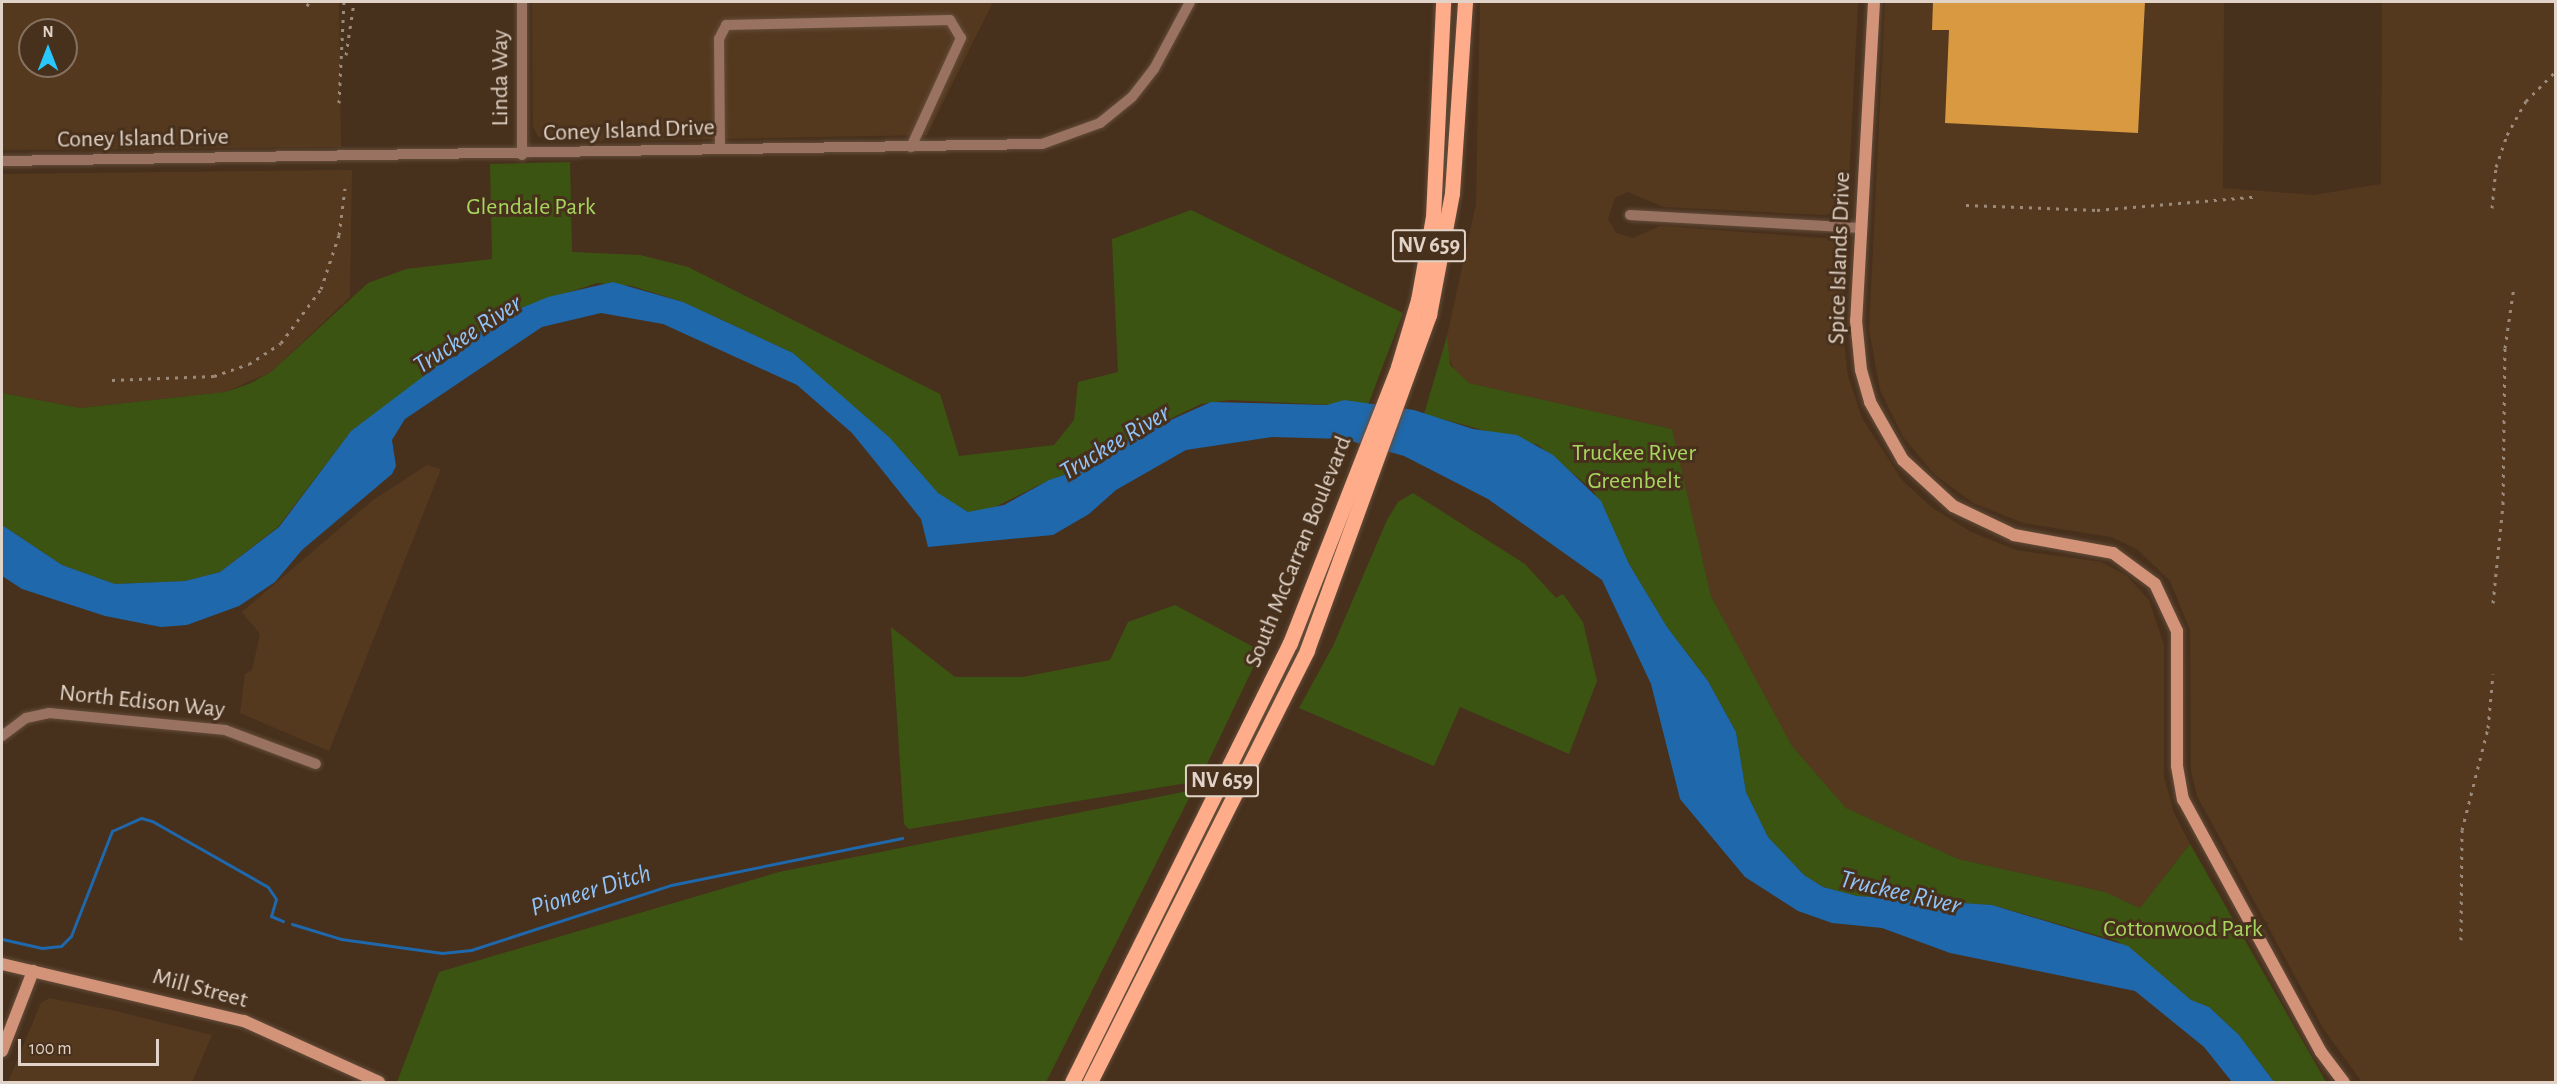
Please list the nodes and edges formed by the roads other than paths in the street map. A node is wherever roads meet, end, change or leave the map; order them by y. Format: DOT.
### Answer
graph roads {
  1 [pos="522,2"];
  2 [pos="1190,2"];
  3 [pos="1443,2"];
  4 [pos="1465,2"];
  5 [pos="1874,2"];
  6 [pos="911,147"];
  7 [pos="720,149"];
  8 [pos="522,155"];
  9 [pos="2,161"];
  10 [pos="1630,215"];
  11 [pos="1861,228"];
  12 [pos="1399,382"];
  13 [pos="1364,475"];
  14 [pos="1262,700"];
  15 [pos="1278,708"];
  16 [pos="2,736"];
  17 [pos="316,764"];
  18 [pos="2,964"];
  19 [pos="33,971"];
  20 [pos="2,1051"];
  21 [pos="379,1083"];
  22 [pos="1072,1083"];
  23 [pos="1090,1083"];
  24 [pos="2344,1083"];
  1 -- 8 [label="street, Linda Way"];
  2 -- 6 [label="street, Coney Island Drive"];
  3 -- 12 [label="main road, South McCarran Boulevard / NV 659"];
  4 -- 12 [label="main road, South McCarran Boulevard / NV 659"];
  5 -- 11 [label="street, Spice Islands Drive"];
  6 -- 7 [label="street, Coney Island Drive"];
  6 -- 7 [label="street"];
  7 -- 8 [label="street, Coney Island Drive"];
  8 -- 9 [label="street, Coney Island Drive"];
  10 -- 11 [label="street"];
  11 -- 24 [label="street, Spice Islands Drive"];
  12 -- 13 [label="main road, South McCarran Boulevard / NV 659"];
  13 -- 14 [label="main road, South McCarran Boulevard / NV 659"];
  13 -- 15 [label="main road, South McCarran Boulevard / NV 659"];
  14 -- 15 [label="main road"];
  14 -- 22 [label="main road, South McCarran Boulevard / NV 659"];
  15 -- 23 [label="main road, South McCarran Boulevard / NV 659"];
  16 -- 17 [label="street, North Edison Way"];
  18 -- 19 [label="street, Mill Street"];
  19 -- 20 [label="street"];
  19 -- 21 [label="street, Mill Street"];
}
